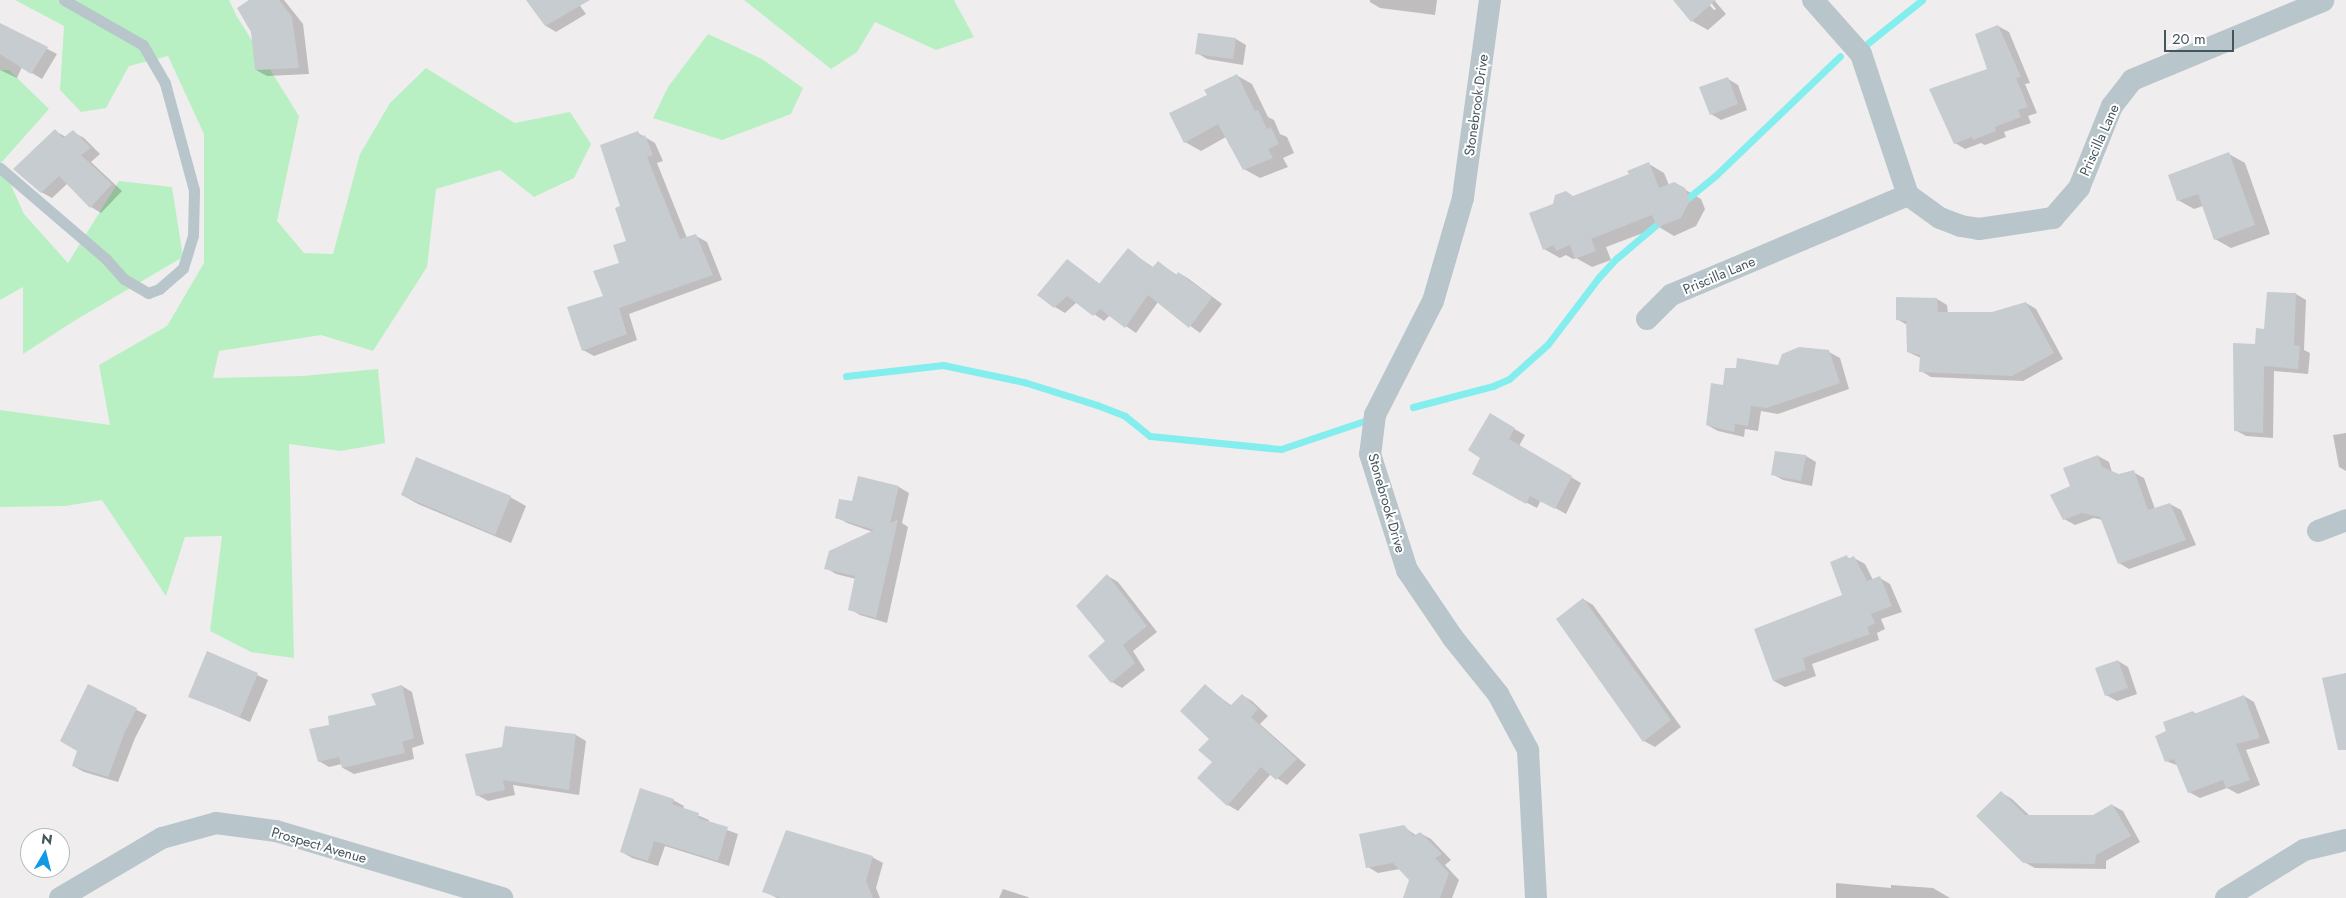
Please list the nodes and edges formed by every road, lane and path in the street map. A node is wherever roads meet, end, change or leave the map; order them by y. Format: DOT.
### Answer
graph roads {
  1 [pos="64,0"];
  2 [pos="1490,0"];
  3 [pos="1813,0"];
  4 [pos="2323,1"];
  5 [pos="0,168"];
  6 [pos="1908,195"];
  7 [pos="1647,319"];
  8 [pos="2346,520"];
  9 [pos="2318,531"];
  10 [pos="2346,840"];
  11 [pos="60,898"];
  12 [pos="502,898"];
  13 [pos="1536,898"];
  14 [pos="2226,898"];
  1 -- 5 [label="lane"];
  2 -- 13 [label="street, Stonebrook Drive"];
  3 -- 6 [label="street"];
  4 -- 6 [label="street, Priscilla Lane"];
  6 -- 7 [label="street, Priscilla Lane"];
  8 -- 9 [label="street"];
  10 -- 14 [label="street"];
  11 -- 12 [label="street, Prospect Avenue"];
}
